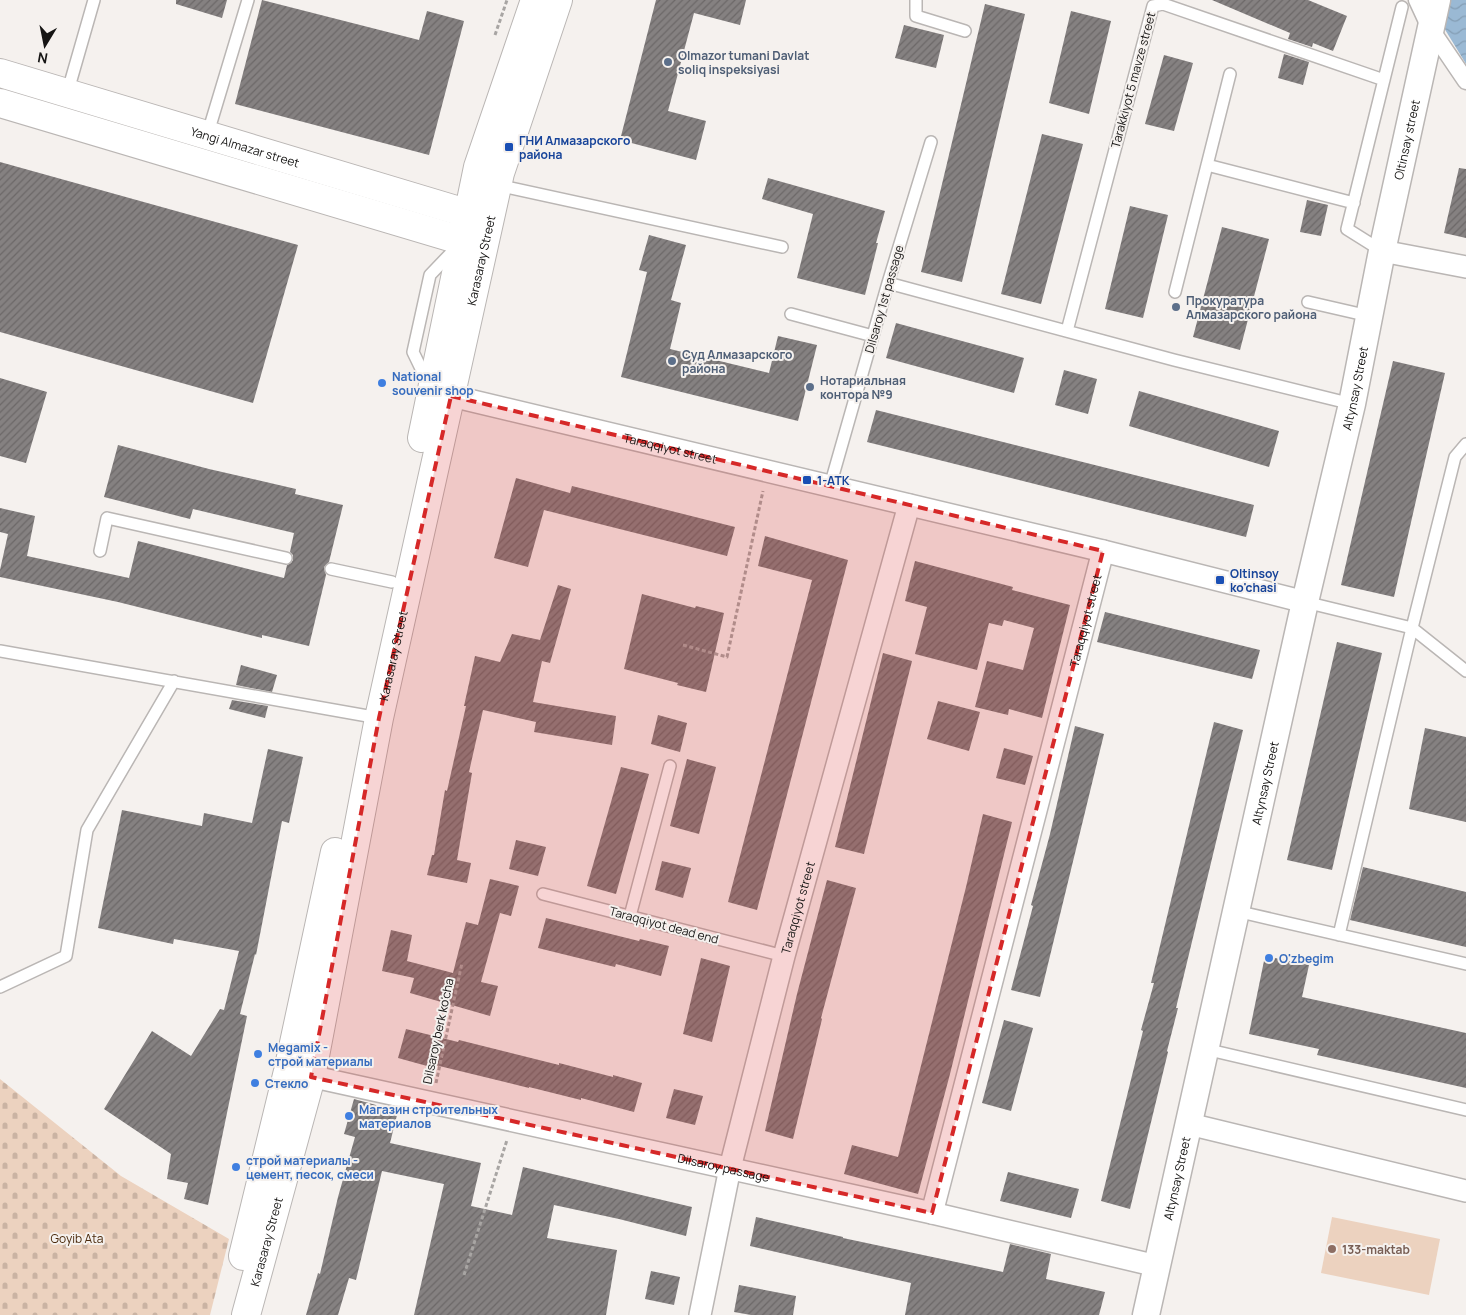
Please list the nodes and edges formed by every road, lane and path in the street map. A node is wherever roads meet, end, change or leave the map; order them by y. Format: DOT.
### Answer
graph roads {
  1 [pos="94,0"];
  2 [pos="248,0"];
  3 [pos="535,0"];
  4 [pos="558,0"];
  5 [pos="916,0"];
  6 [pos="1417,0"];
  7 [pos="1436,0"];
  8 [pos="1402,8"];
  9 [pos="1430,28"];
  10 [pos="965,31"];
  11 [pos="0,73"];
  12 [pos="1230,74"];
  13 [pos="1384,80"];
  14 [pos="1466,81"];
  15 [pos="68,94"];
  16 [pos="0,103"];
  17 [pos="207,136"];
  18 [pos="931,142"];
  19 [pos="1207,165"];
  20 [pos="498,185"];
  21 [pos="1354,202"];
  22 [pos="479,217"];
  23 [pos="473,244"];
  24 [pos="782,247"];
  25 [pos="1382,251"];
  26 [pos="1466,267"];
  27 [pos="888,282"];
  28 [pos="1175,292"];
  29 [pos="1308,302"];
  30 [pos="791,314"];
  31 [pos="1369,316"];
  32 [pos="1067,331"];
  33 [pos="873,336"];
  34 [pos="441,394"];
  35 [pos="1352,404"];
  36 [pos="1466,444"];
  37 [pos="767,471"];
  38 [pos="830,486"];
  39 [pos="909,505"];
  40 [pos="100,550"];
  41 [pos="1103,551"];
  42 [pos="286,558"];
  43 [pos="331,569"];
  44 [pos="392,582"];
  45 [pos="1305,602"];
  46 [pos="1412,628"];
  47 [pos="683,645"];
  48 [pos="0,651"];
  49 [pos="1466,671"];
  50 [pos="174,681"];
  51 [pos="372,717"];
  52 [pos="670,766"];
  53 [pos="543,894"];
  54 [pos="1236,911"];
  55 [pos="630,916"];
  56 [pos="1339,935"];
  57 [pos="784,956"];
  58 [pos="462,962"];
  59 [pos="1466,964"];
  60 [pos="0,987"];
  61 [pos="1205,1049"];
  62 [pos="300,1074"];
  63 [pos="431,1103"];
  64 [pos="1466,1110"];
  65 [pos="513,1121"];
  66 [pos="1189,1124"];
  67 [pos="730,1168"];
  68 [pos="1466,1192"];
  69 [pos="932,1213"];
  70 [pos="1157,1266"];
  71 [pos="464,1275"];
  72 [pos="228,1315"];
  73 [pos="246,1315"];
  74 [pos="700,1315"];
  75 [pos="1146,1315"];
  1 -- 15 [label="lane"];
  2 -- 17 [label="lane"];
  3 -- 22 [label="main road, Karasaray Street"];
  4 -- 20 [label="main road, Karasaray Street"];
  5 -- 10 [label="lane"];
  6 -- 9 [label="street"];
  7 -- 9 [label="street"];
  8 -- 13 [label="lane"];
  9 -- 14 [label="street"];
  9 -- 25 [label="street, Oltinsay street"];
  11 -- 15 [label="main road, Yangi Almazar street"];
  12 -- 19 [label="lane"];
  13 -- 21 [label="lane"];
  13 -- 32 [label="lane, Tarakkiyot 5 mavze street"];
  15 -- 17 [label="main road, Yangi Almazar street"];
  16 -- 23 [label="main road"];
  17 -- 22 [label="main road, Yangi Almazar street"];
  18 -- 27 [label="lane, Dilsaroy 1st passage"];
  19 -- 21 [label="lane"];
  19 -- 28 [label="lane"];
  20 -- 22 [label="main road, Karasaray Street"];
  20 -- 24 [label="lane"];
  21 -- 25 [label="lane"];
  22 -- 23 [label="main road, Karasaray Street"];
  23 -- 34 [label="main road, Karasaray Street"];
  25 -- 26 [label="street"];
  25 -- 31 [label="street, Altynsay Street"];
  27 -- 32 [label="lane"];
  27 -- 33 [label="lane, Dilsaroy 1st passage"];
  29 -- 31 [label="lane"];
  30 -- 33 [label="lane"];
  31 -- 35 [label="street, Altynsay Street"];
  32 -- 35 [label="lane"];
  33 -- 38 [label="lane, Dilsaroy 1st passage"];
  34 -- 37 [label="street, Taraqqiyot street"];
  34 -- 44 [label="main road, Karasaray Street"];
  34 -- 51 [label="main road, Karasaray Street"];
  35 -- 45 [label="street, Altynsay Street"];
  36 -- 46 [label="lane"];
  37 -- 38 [label="street, Taraqqiyot street"];
  37 -- 47 [label="path"];
  38 -- 39 [label="street, Taraqqiyot street"];
  39 -- 41 [label="street, Taraqqiyot street"];
  39 -- 57 [label="street, Taraqqiyot street"];
  40 -- 42 [label="lane"];
  41 -- 45 [label="street, Taraqqiyot street"];
  41 -- 69 [label="street, Taraqqiyot street"];
  43 -- 44 [label="lane"];
  44 -- 51 [label="main road, Karasaray Street"];
  45 -- 46 [label="lane"];
  45 -- 54 [label="street, Altynsay Street"];
  46 -- 49 [label="lane"];
  46 -- 56 [label="lane"];
  48 -- 50 [label="lane"];
  50 -- 51 [label="lane"];
  50 -- 60 [label="lane"];
  51 -- 62 [label="main road, Karasaray Street"];
  52 -- 55 [label="lane"];
  53 -- 55 [label="lane, Taraqqiyot dead end"];
  54 -- 56 [label="lane"];
  54 -- 61 [label="street, Altynsay Street"];
  55 -- 57 [label="lane, Taraqqiyot dead end"];
  56 -- 59 [label="lane"];
  57 -- 67 [label="street, Taraqqiyot street"];
  58 -- 63 [label="path, Dilsaroy berk ko'cha"];
  61 -- 64 [label="lane"];
  61 -- 66 [label="street, Altynsay Street"];
  62 -- 63 [label="street, Dilsaroy passage"];
  62 -- 72 [label="main road, Karasaray Street"];
  62 -- 73 [label="main road, Karasaray Street"];
  63 -- 65 [label="street, Dilsaroy passage"];
  65 -- 67 [label="street, Dilsaroy passage"];
  65 -- 71 [label="path"];
  66 -- 68 [label="street"];
  66 -- 70 [label="street, Altynsay Street"];
  67 -- 69 [label="street, Dilsaroy passage"];
  67 -- 74 [label="street, Taraqqiyot street"];
  69 -- 70 [label="street, Dilsaroy passage"];
  70 -- 75 [label="street, Altynsay Street"];
}
